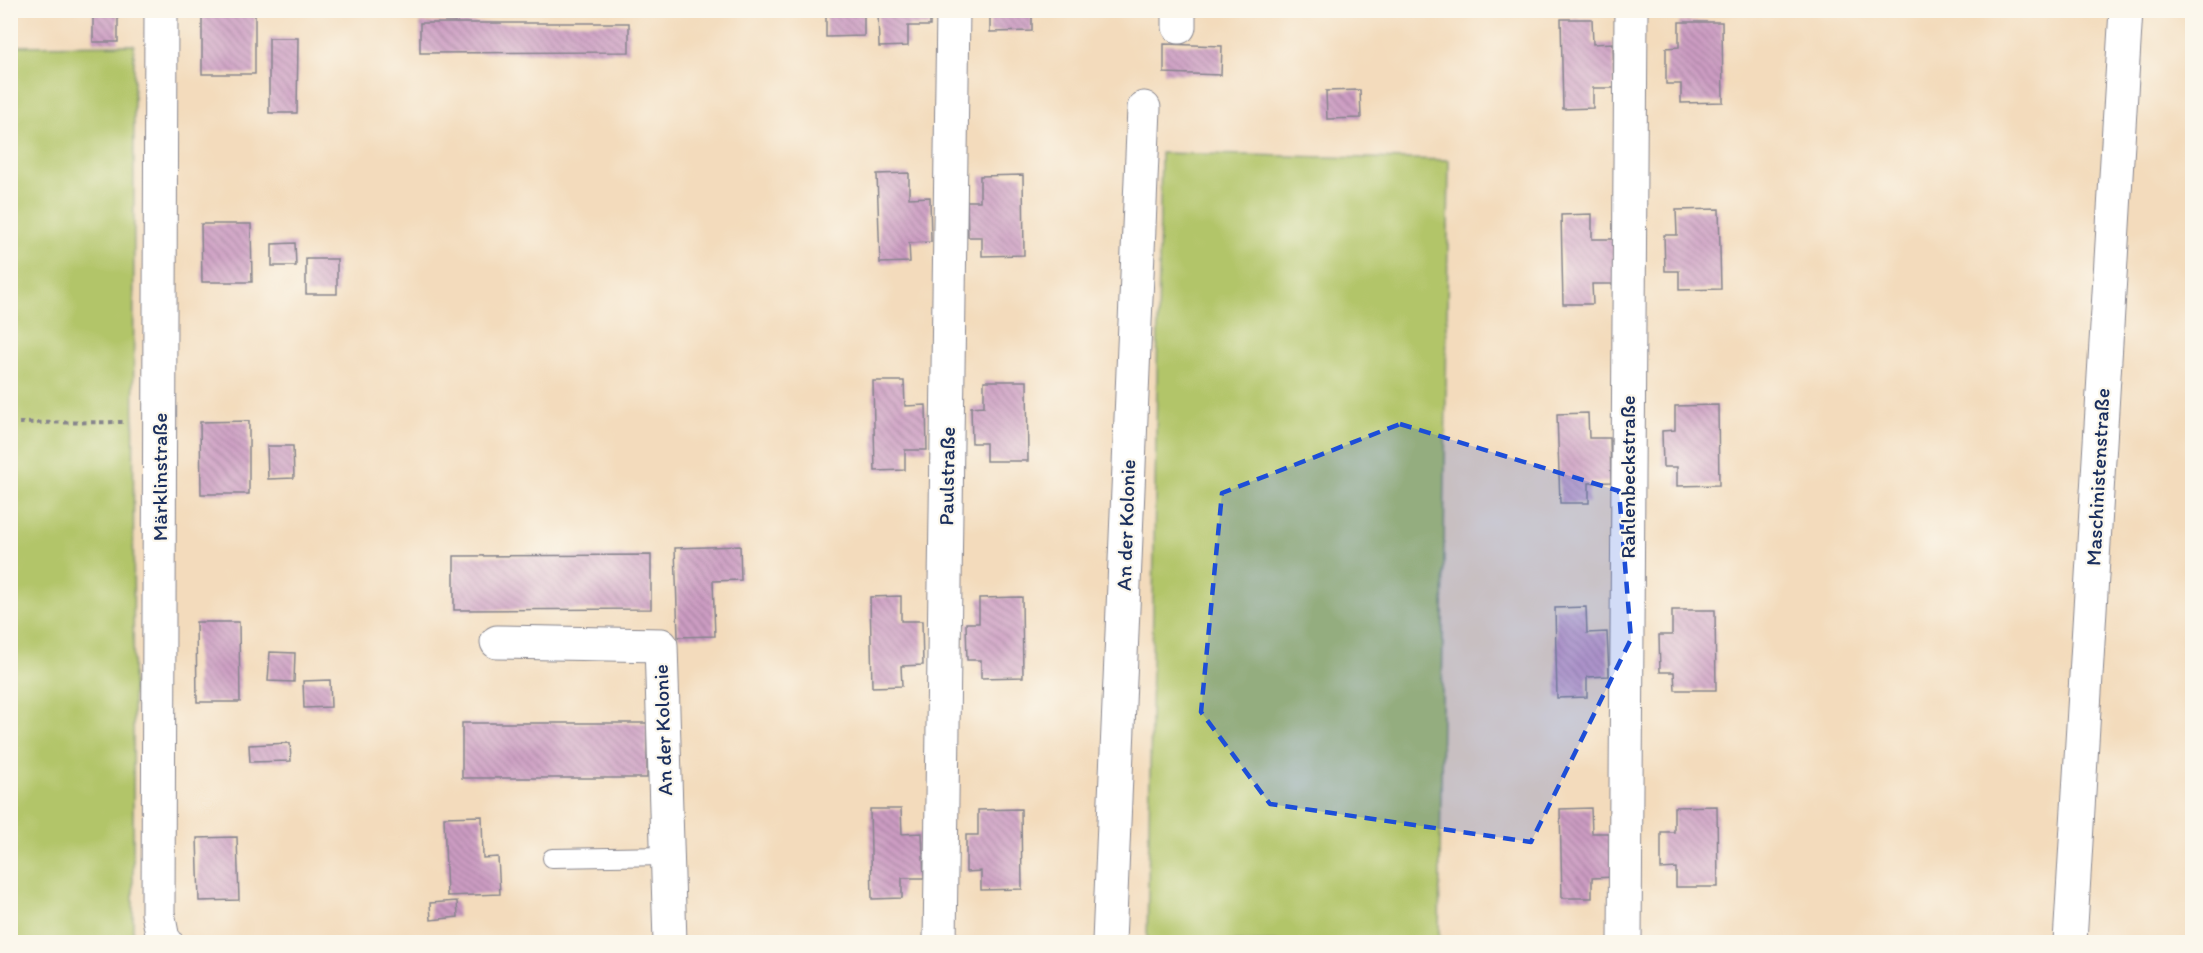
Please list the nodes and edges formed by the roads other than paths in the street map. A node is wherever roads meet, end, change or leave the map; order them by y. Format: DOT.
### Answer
graph roads {
  1 [pos="161,10"];
  2 [pos="953,10"];
  3 [pos="1631,10"];
  4 [pos="2126,10"];
  5 [pos="1144,108"];
  6 [pos="497,642"];
  7 [pos="667,855"];
  8 [pos="552,858"];
  9 [pos="166,942"];
  10 [pos="670,942"];
  11 [pos="940,942"];
  12 [pos="1109,942"];
  13 [pos="1625,942"];
  14 [pos="2070,942"];
  1 -- 9 [label="street, Märklinstraße"];
  2 -- 11 [label="street, Paulstraße"];
  3 -- 13 [label="street, Rahlenbeckstraße"];
  4 -- 14 [label="street, Maschinistenstraße"];
  5 -- 12 [label="street, An der Kolonie"];
  6 -- 7 [label="street, An der Kolonie"];
  7 -- 8 [label="lane"];
  7 -- 10 [label="street, An der Kolonie"];
}
